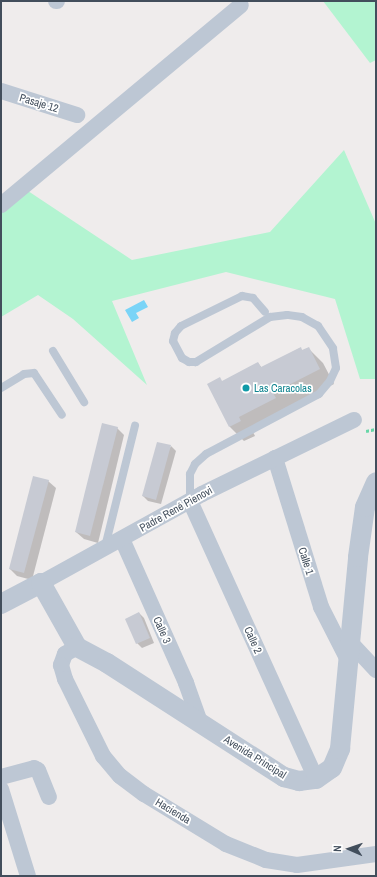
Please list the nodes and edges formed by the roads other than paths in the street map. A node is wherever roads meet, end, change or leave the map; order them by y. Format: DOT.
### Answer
graph roads {
  1 [pos="241,5"];
  2 [pos="1,91"];
  3 [pos="77,115"];
  4 [pos="1,205"];
  5 [pos="265,312"];
  6 [pos="53,350"];
  7 [pos="1,388"];
  8 [pos="84,402"];
  9 [pos="62,415"];
  10 [pos="354,420"];
  11 [pos="135,426"];
  12 [pos="275,458"];
  13 [pos="375,479"];
  14 [pos="190,501"];
  15 [pos="122,539"];
  16 [pos="105,548"];
  17 [pos="41,583"];
  18 [pos="1,604"];
  19 [pos="77,647"];
  20 [pos="349,650"];
  21 [pos="376,670"];
  22 [pos="200,722"];
  23 [pos="1,777"];
  24 [pos="316,779"];
  25 [pos="1,788"];
  26 [pos="49,797"];
  27 [pos="376,854"];
  28 [pos="28,876"];
  1 -- 4 [label="street"];
  2 -- 3 [label="street, Pasaje 12"];
  5 -- 14 [label="lane"];
  6 -- 8 [label="lane"];
  7 -- 9 [label="lane"];
  10 -- 12 [label="street, Padre René Pienovi"];
  11 -- 16 [label="lane"];
  12 -- 14 [label="street, Padre René Pienovi"];
  12 -- 20 [label="street, Calle 1"];
  13 -- 20 [label="street"];
  14 -- 15 [label="street, Padre René Pienovi"];
  14 -- 24 [label="street, Calle 2"];
  15 -- 16 [label="street, Padre René Pienovi"];
  15 -- 22 [label="street, Calle 3"];
  16 -- 17 [label="street, Padre René Pienovi"];
  17 -- 18 [label="street, Padre René Pienovi"];
  17 -- 19 [label="street"];
  19 -- 22 [label="street, Avenida Principal"];
  19 -- 27 [label="street, Hacienda"];
  20 -- 21 [label="street, Calle 1"];
  20 -- 24 [label="street"];
  22 -- 24 [label="street, Avenida Principal"];
  23 -- 26 [label="street"];
  25 -- 28 [label="street"];
}
